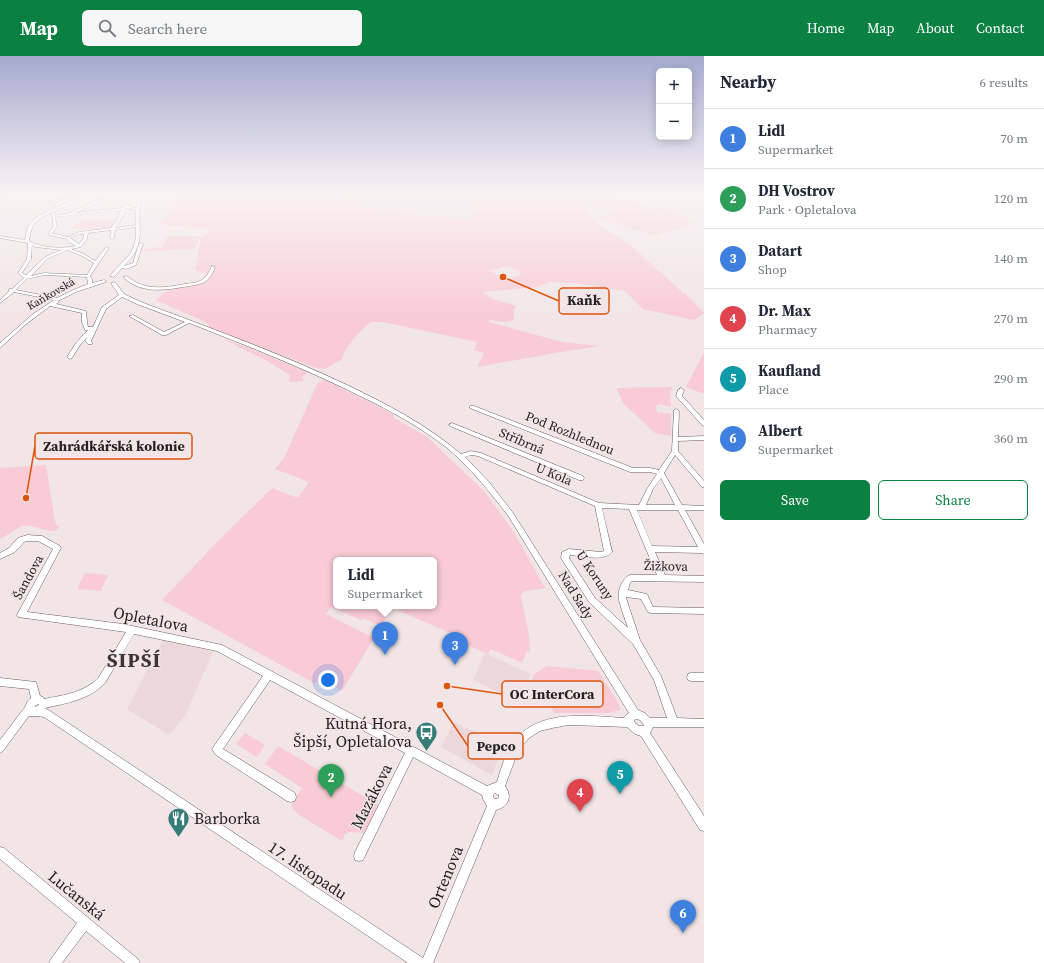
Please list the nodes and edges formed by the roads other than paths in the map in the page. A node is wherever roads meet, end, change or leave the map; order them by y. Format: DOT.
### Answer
graph roads {
  1 [pos="29,233"];
  2 [pos="50,233"];
  3 [pos="78,233"];
  4 [pos="86,233"];
  5 [pos="112,233"];
  6 [pos="137,233"];
  7 [pos="0,238"];
  8 [pos="68,238"];
  9 [pos="112,238"];
  10 [pos="141,243"];
  11 [pos="29,244"];
  12 [pos="80,246"];
  13 [pos="107,248"];
  14 [pos="67,249"];
  15 [pos="83,255"];
  16 [pos="96,263"];
  17 [pos="124,267"];
  18 [pos="213,267"];
  19 [pos="88,276"];
  20 [pos="125,277"];
  21 [pos="27,278"];
  22 [pos="109,280"];
  23 [pos="90,284"];
  24 [pos="9,292"];
  25 [pos="0,293"];
  26 [pos="122,295"];
  27 [pos="59,298"];
  28 [pos="0,302"];
  29 [pos="131,316"];
  30 [pos="189,322"];
  31 [pos="93,328"];
  32 [pos="90,343"];
  33 [pos="0,346"];
  34 [pos="70,356"];
  35 [pos="681,390"];
  36 [pos="472,407"];
  37 [pos="676,411"];
  38 [pos="704,424"];
  39 [pos="452,425"];
  40 [pos="704,438"];
  41 [pos="675,439"];
  42 [pos="674,451"];
  43 [pos="460,456"];
  44 [pos="661,473"];
  45 [pos="582,478"];
  46 [pos="704,485"];
  47 [pos="598,505"];
  48 [pos="632,507"];
  49 [pos="641,507"];
  50 [pos="680,507"];
  51 [pos="704,508"];
  52 [pos="650,549"];
  53 [pos="704,551"];
  54 [pos="0,556"];
  55 [pos="628,578"];
  56 [pos="662,578"];
  57 [pos="704,579"];
  58 [pos="624,593"];
  59 [pos="704,611"];
  60 [pos="21,615"];
  61 [pos="132,630"];
  62 [pos="636,641"];
  63 [pos="268,675"];
  64 [pos="691,677"];
  65 [pos="704,677"];
  66 [pos="0,682"];
  67 [pos="37,707"];
  68 [pos="635,714"];
  69 [pos="630,723"];
  70 [pos="674,723"];
  71 [pos="704,723"];
  72 [pos="646,727"];
  73 [pos="0,748"];
  74 [pos="412,751"];
  75 [pos="499,789"];
  76 [pos="488,792"];
  77 [pos="291,797"];
  78 [pos="493,804"];
  79 [pos="704,826"];
  80 [pos="0,852"];
  81 [pos="359,856"];
  82 [pos="85,922"];
  83 [pos="55,963"];
  84 [pos="134,963"];
  85 [pos="419,963"];
  86 [pos="427,963"];
  1 -- 11 [label="street"];
  2 -- 8 [label="street"];
  3 -- 8 [label="street"];
  4 -- 12 [label="street"];
  5 -- 9 [label="street"];
  6 -- 17 [label="street"];
  7 -- 11 [label="street"];
  8 -- 12 [label="street"];
  10 -- 17 [label="street"];
  11 -- 14 [label="street"];
  11 -- 21 [label="street"];
  12 -- 14 [label="street"];
  12 -- 15 [label="street"];
  13 -- 16 [label="street"];
  14 -- 15 [label="street"];
  14 -- 21 [label="street"];
  15 -- 16 [label="street"];
  16 -- 19 [label="street"];
  17 -- 20 [label="street"];
  17 -- 22 [label="street"];
  18 -- 20 [label="street"];
  19 -- 21 [label="street"];
  19 -- 23 [label="street"];
  20 -- 22 [label="street, Kaňkovská"];
  21 -- 24 [label="street"];
  22 -- 23 [label="street, Kaňkovská"];
  22 -- 26 [label="street"];
  23 -- 27 [label="street, Kaňkovská"];
  24 -- 25 [label="street"];
  24 -- 27 [label="street"];
  24 -- 28 [label="street"];
  26 -- 30 [label="street, Nad Sady"];
  26 -- 31 [label="street"];
  27 -- 31 [label="street"];
  27 -- 33 [label="street, Kaňkovská"];
  29 -- 30 [label="street"];
  30 -- 43 [label="street, Nad Sady"];
  31 -- 32 [label="street"];
  31 -- 34 [label="street"];
  35 -- 38 [label="street"];
  36 -- 44 [label="street, Pod Rozhlednou"];
  37 -- 41 [label="street"];
  39 -- 45 [label="street, Stříbrná"];
  40 -- 41 [label="street"];
  41 -- 42 [label="street"];
  42 -- 44 [label="street"];
  42 -- 46 [label="street"];
  43 -- 47 [label="street, U Kola"];
  43 -- 68 [label="street, Nad Sady"];
  44 -- 49 [label="street"];
  44 -- 50 [label="street"];
  47 -- 48 [label="street, U Kola"];
  47 -- 62 [label="street, U Koruny"];
  48 -- 49 [label="street, U Kola"];
  48 -- 52 [label="street"];
  49 -- 50 [label="street, U Kola"];
  50 -- 51 [label="street, U Kola"];
  50 -- 53 [label="street"];
  52 -- 53 [label="street"];
  52 -- 56 [label="street"];
  54 -- 60 [label="street, Šandova"];
  55 -- 56 [label="street, Žižkova"];
  55 -- 58 [label="street, U Koruny"];
  56 -- 57 [label="street, Žižkova"];
  58 -- 59 [label="street"];
  58 -- 62 [label="street, U Koruny"];
  60 -- 61 [label="street, Opletalova"];
  61 -- 63 [label="street, Opletalova"];
  61 -- 67 [label="street"];
  62 -- 70 [label="street, U Koruny"];
  63 -- 74 [label="street, Opletalova"];
  63 -- 77 [label="street"];
  64 -- 65 [label="street"];
  66 -- 67 [label="street"];
  67 -- 73 [label="street"];
  67 -- 85 [label="street, 17. listopadu"];
  68 -- 69 [label="street"];
  68 -- 72 [label="street, Nad Sady"];
  69 -- 72 [label="street, Nad Sady"];
  69 -- 75 [label="street"];
  70 -- 71 [label="street"];
  70 -- 72 [label="street"];
  72 -- 79 [label="street, Nad Sady"];
  74 -- 76 [label="street, Opletalova"];
  74 -- 81 [label="street, Mazákova"];
  75 -- 76 [label="street"];
  75 -- 78 [label="street"];
  76 -- 78 [label="street"];
  78 -- 86 [label="street, Ortenova"];
  80 -- 82 [label="street, Lučanská"];
  82 -- 83 [label="street"];
  82 -- 84 [label="street, Lučanská"];
}
